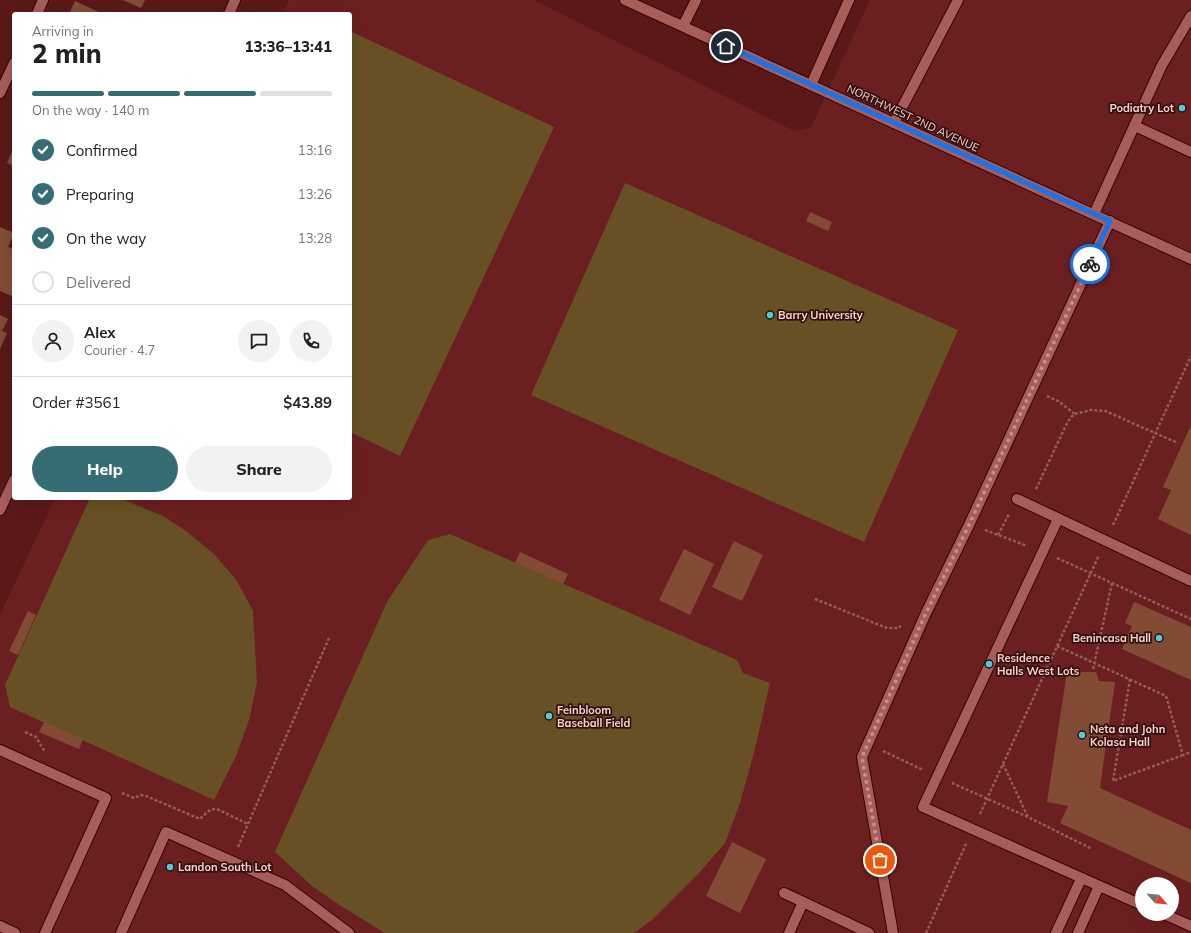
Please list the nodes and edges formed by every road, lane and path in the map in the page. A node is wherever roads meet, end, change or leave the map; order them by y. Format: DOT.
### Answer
graph roads {
  1 [pos="43,0"];
  2 [pos="235,0"];
  3 [pos="625,0"];
  4 [pos="696,0"];
  5 [pos="849,0"];
  6 [pos="958,0"];
  7 [pos="38,12"];
  8 [pos="230,12"];
  9 [pos="1191,16"];
  10 [pos="683,26"];
  11 [pos="12,67"];
  12 [pos="811,85"];
  13 [pos="0,94"];
  14 [pos="894,123"];
  15 [pos="1134,126"];
  16 [pos="1191,152"];
  17 [pos="1094,214"];
  18 [pos="1110,221"];
  19 [pos="1191,259"];
  20 [pos="1191,356"];
  21 [pos="1032,389"];
  22 [pos="1075,414"];
  23 [pos="1155,434"];
  24 [pos="1178,443"];
  25 [pos="1041,478"];
  26 [pos="12,484"];
  27 [pos="1017,499"];
  28 [pos="0,510"];
  29 [pos="1058,519"];
  30 [pos="969,525"];
  31 [pos="998,535"];
  32 [pos="1106,541"];
  33 [pos="1043,552"];
  34 [pos="1091,574"];
  35 [pos="1191,581"];
  36 [pos="1112,583"];
  37 [pos="816,600"];
  38 [pos="926,613"];
  39 [pos="1191,619"];
  40 [pos="329,638"];
  41 [pos="1057,646"];
  42 [pos="1095,663"];
  43 [pos="1093,669"];
  44 [pos="1130,679"];
  45 [pos="25,732"];
  46 [pos="868,744"];
  47 [pos="0,750"];
  48 [pos="1191,752"];
  49 [pos="1183,755"];
  50 [pos="48,757"];
  51 [pos="1003,764"];
  52 [pos="938,776"];
  53 [pos="122,793"];
  54 [pos="987,799"];
  55 [pos="1028,817"];
  56 [pos="248,824"];
  57 [pos="973,830"];
  58 [pos="1092,849"];
  59 [pos="237,850"];
  60 [pos="1081,879"];
  61 [pos="1099,886"];
  62 [pos="784,893"];
  63 [pos="803,902"];
  64 [pos="1135,902"];
  65 [pos="1179,921"];
  66 [pos="0,926"];
  67 [pos="1191,926"];
  68 [pos="15,933"];
  69 [pos="45,933"];
  70 [pos="121,933"];
  71 [pos="349,933"];
  72 [pos="789,933"];
  73 [pos="869,933"];
  74 [pos="893,933"];
  75 [pos="926,933"];
  76 [pos="1056,933"];
  77 [pos="1078,933"];
  1 -- 7 [label="street"];
  2 -- 8 [label="street"];
  3 -- 10 [label="street, NORTHWEST 2ND AVENUE"];
  4 -- 10 [label="street"];
  5 -- 12 [label="street"];
  6 -- 14 [label="street"];
  9 -- 15 [label="street"];
  10 -- 12 [label="street, NORTHWEST 2ND AVENUE"];
  11 -- 13 [label="street"];
  12 -- 14 [label="street, NORTHWEST 2ND AVENUE"];
  14 -- 17 [label="street, NORTHWEST 2ND AVENUE"];
  15 -- 16 [label="street"];
  15 -- 17 [label="street"];
  17 -- 18 [label="street, NORTHWEST 2ND AVENUE"];
  18 -- 19 [label="street, NORTHWEST 2ND AVENUE"];
  18 -- 21 [label="street"];
  20 -- 23 [label="path"];
  21 -- 22 [label="path"];
  21 -- 30 [label="street"];
  22 -- 23 [label="path"];
  22 -- 25 [label="path"];
  23 -- 24 [label="path"];
  23 -- 32 [label="path"];
  26 -- 28 [label="street"];
  27 -- 29 [label="street"];
  27 -- 31 [label="path"];
  29 -- 32 [label="street"];
  29 -- 33 [label="street"];
  30 -- 31 [label="path"];
  30 -- 38 [label="street"];
  31 -- 33 [label="path"];
  32 -- 34 [label="path"];
  32 -- 35 [label="street"];
  33 -- 34 [label="path"];
  33 -- 52 [label="street"];
  34 -- 36 [label="path"];
  34 -- 41 [label="path"];
  36 -- 39 [label="path"];
  36 -- 42 [label="path"];
  37 -- 38 [label="path"];
  38 -- 46 [label="street"];
  40 -- 56 [label="path"];
  41 -- 42 [label="path"];
  41 -- 51 [label="path"];
  42 -- 43 [label="path"];
  42 -- 44 [label="path"];
  44 -- 49 [label="path"];
  44 -- 49 [label="path"];
  45 -- 50 [label="path"];
  46 -- 52 [label="path"];
  46 -- 74 [label="street"];
  47 -- 69 [label="street"];
  48 -- 49 [label="path"];
  51 -- 54 [label="path"];
  51 -- 55 [label="path"];
  52 -- 54 [label="path"];
  52 -- 57 [label="street"];
  53 -- 56 [label="path"];
  54 -- 55 [label="path"];
  54 -- 57 [label="path"];
  55 -- 58 [label="path"];
  56 -- 59 [label="path"];
  57 -- 60 [label="street"];
  57 -- 75 [label="path"];
  60 -- 61 [label="street"];
  60 -- 76 [label="street"];
  61 -- 64 [label="street"];
  61 -- 77 [label="street"];
  62 -- 63 [label="street"];
  63 -- 72 [label="street"];
  63 -- 73 [label="street"];
  65 -- 67 [label="street"];
  66 -- 68 [label="street"];
  70 -- 71 [label="street"];
}
